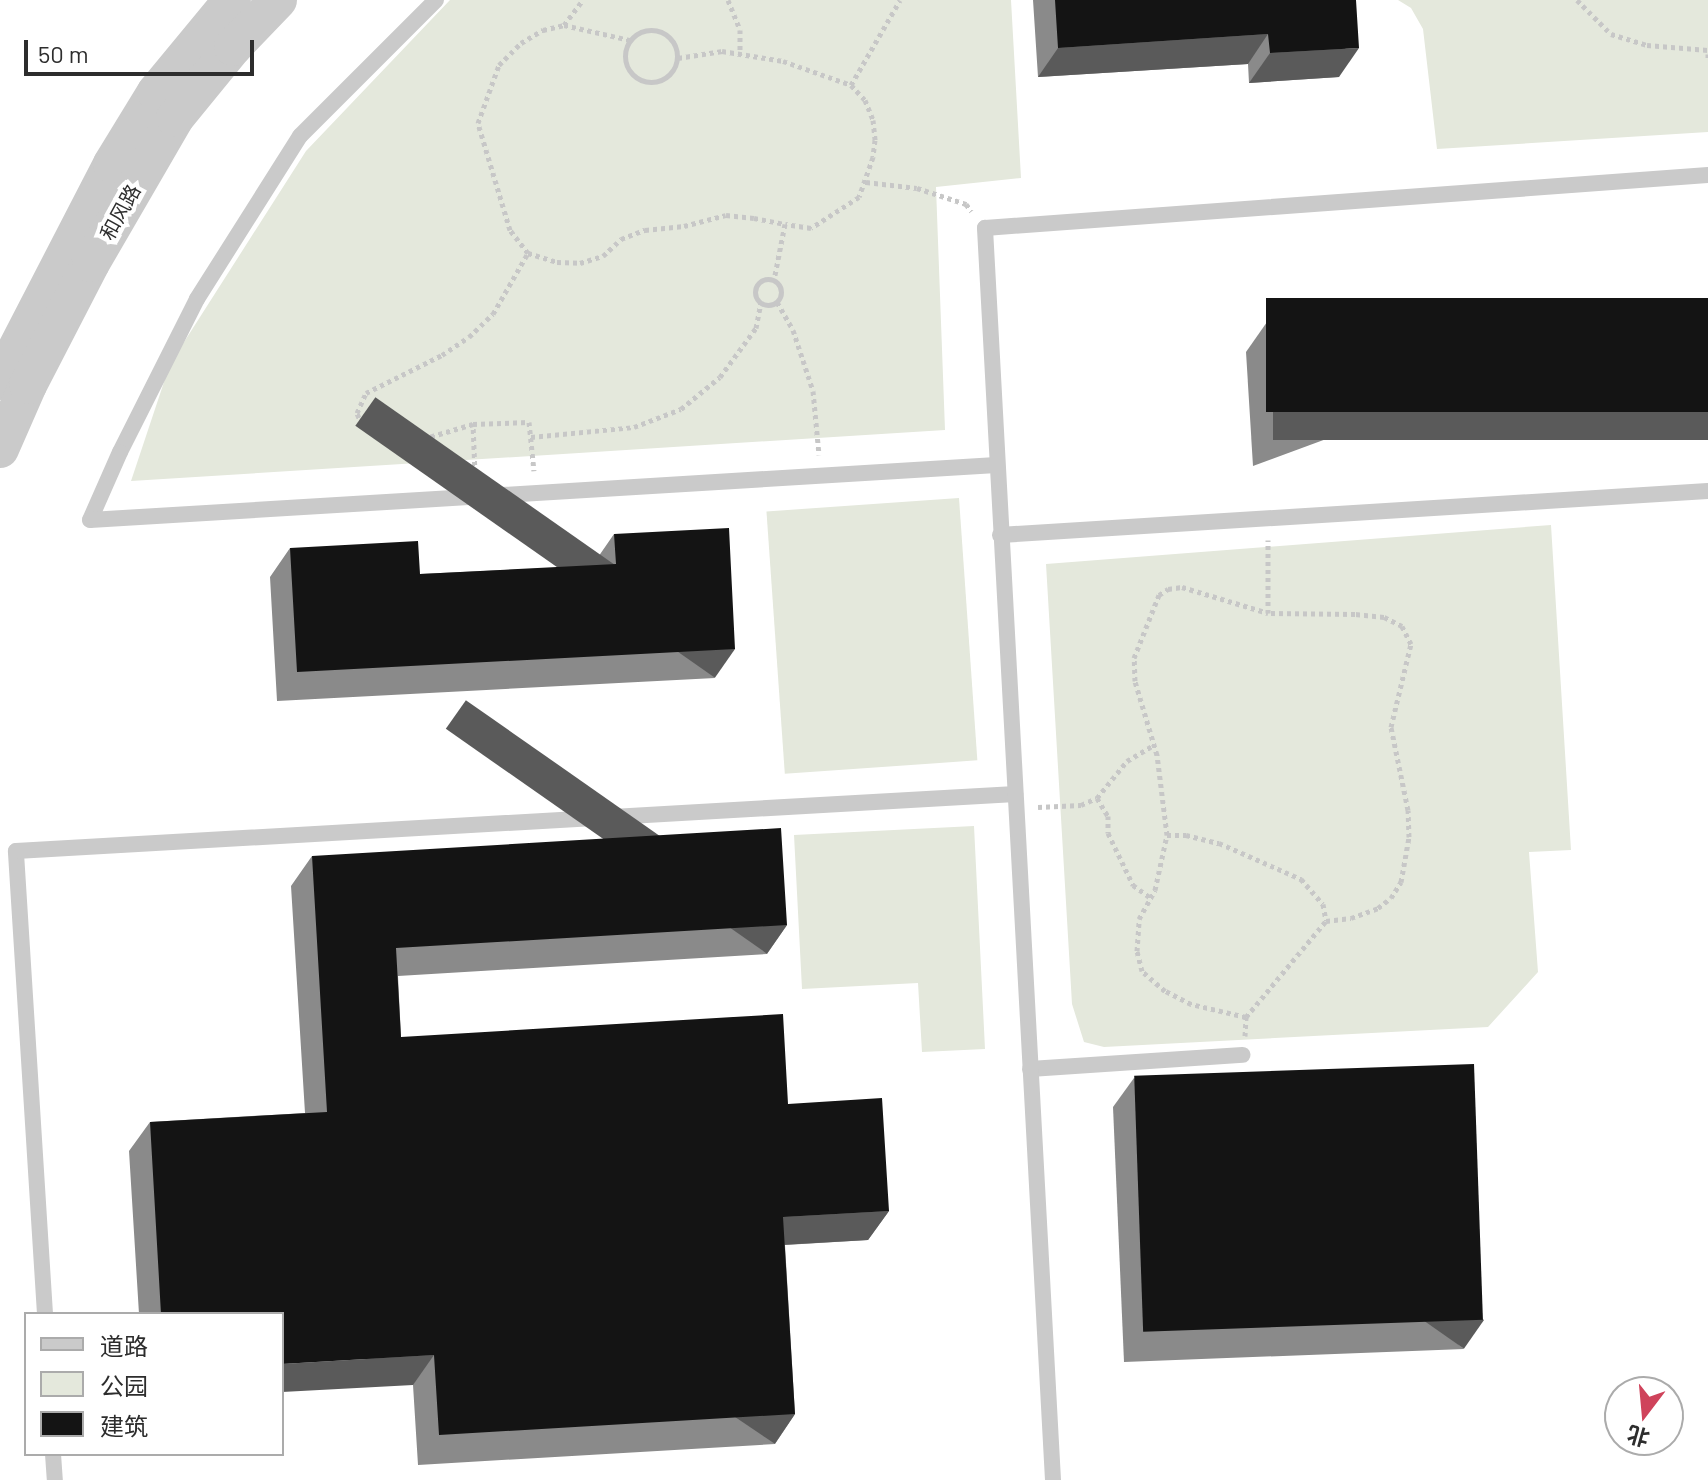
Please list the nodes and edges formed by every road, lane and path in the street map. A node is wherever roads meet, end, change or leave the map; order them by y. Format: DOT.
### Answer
graph roads {
  1 [pos="232,0"];
  2 [pos="278,0"];
  3 [pos="436,0"];
  4 [pos="583,0"];
  5 [pos="728,0"];
  6 [pos="900,0"];
  7 [pos="1577,0"];
  8 [pos="564,25"];
  9 [pos="630,40"];
  10 [pos="1708,52"];
  11 [pos="740,54"];
  12 [pos="678,58"];
  13 [pos="1708,61"];
  14 [pos="851,85"];
  15 [pos="1708,175"];
  16 [pos="866,182"];
  17 [pos="785,224"];
  18 [pos="985,228"];
  19 [pos="528,253"];
  20 [pos="774,280"];
  21 [pos="777,302"];
  22 [pos="761,303"];
  23 [pos="0,381"];
  24 [pos="473,424"];
  25 [pos="531,437"];
  26 [pos="0,449"];
  27 [pos="996,465"];
  28 [pos="820,476"];
  29 [pos="1708,491"];
  30 [pos="535,494"];
  31 [pos="476,498"];
  32 [pos="1268,519"];
  33 [pos="1000,535"];
  34 [pos="1268,613"];
  35 [pos="1154,745"];
  36 [pos="1097,798"];
  37 [pos="1016,801"];
  38 [pos="1167,835"];
  39 [pos="1151,898"];
  40 [pos="1326,921"];
  41 [pos="1246,1017"];
  42 [pos="1243,1055"];
  43 [pos="1030,1069"];
  44 [pos="45,1312"];
  45 [pos="53,1456"];
  46 [pos="55,1480"];
  47 [pos="1053,1480"];
  1 -- 23 [label="street, 和风路"];
  2 -- 26 [label="street, 和风路"];
  3 -- 31 [label="lane"];
  4 -- 8 [label="path"];
  5 -- 11 [label="path"];
  6 -- 14 [label="path"];
  7 -- 10 [label="path"];
  8 -- 9 [label="path"];
  8 -- 19 [label="path"];
  9 -- 12 [label="path"];
  9 -- 12 [label="path"];
  10 -- 13 [label="path"];
  11 -- 12 [label="path"];
  11 -- 14 [label="path"];
  14 -- 16 [label="path"];
  15 -- 18 [label="lane"];
  16 -- 17 [label="path"];
  16 -- 18 [label="path"];
  17 -- 19 [label="path"];
  17 -- 20 [label="path"];
  18 -- 27 [label="lane"];
  19 -- 24 [label="path"];
  20 -- 21 [label="path"];
  20 -- 22 [label="path"];
  21 -- 22 [label="path"];
  21 -- 28 [label="path"];
  22 -- 25 [label="path"];
  24 -- 25 [label="path"];
  24 -- 31 [label="path"];
  25 -- 30 [label="path"];
  27 -- 28 [label="lane"];
  27 -- 33 [label="lane"];
  28 -- 30 [label="lane"];
  29 -- 32 [label="lane"];
  30 -- 31 [label="lane"];
  32 -- 33 [label="lane"];
  32 -- 34 [label="path"];
  33 -- 37 [label="lane"];
  34 -- 35 [label="path"];
  34 -- 40 [label="path"];
  35 -- 36 [label="path"];
  35 -- 38 [label="path"];
  36 -- 37 [label="path"];
  36 -- 39 [label="path"];
  37 -- 43 [label="lane"];
  37 -- 44 [label="lane"];
  38 -- 39 [label="path"];
  38 -- 40 [label="path"];
  39 -- 41 [label="path"];
  40 -- 41 [label="path"];
  41 -- 42 [label="path"];
  42 -- 43 [label="lane"];
  43 -- 47 [label="lane"];
  45 -- 46 [label="lane"];
}
